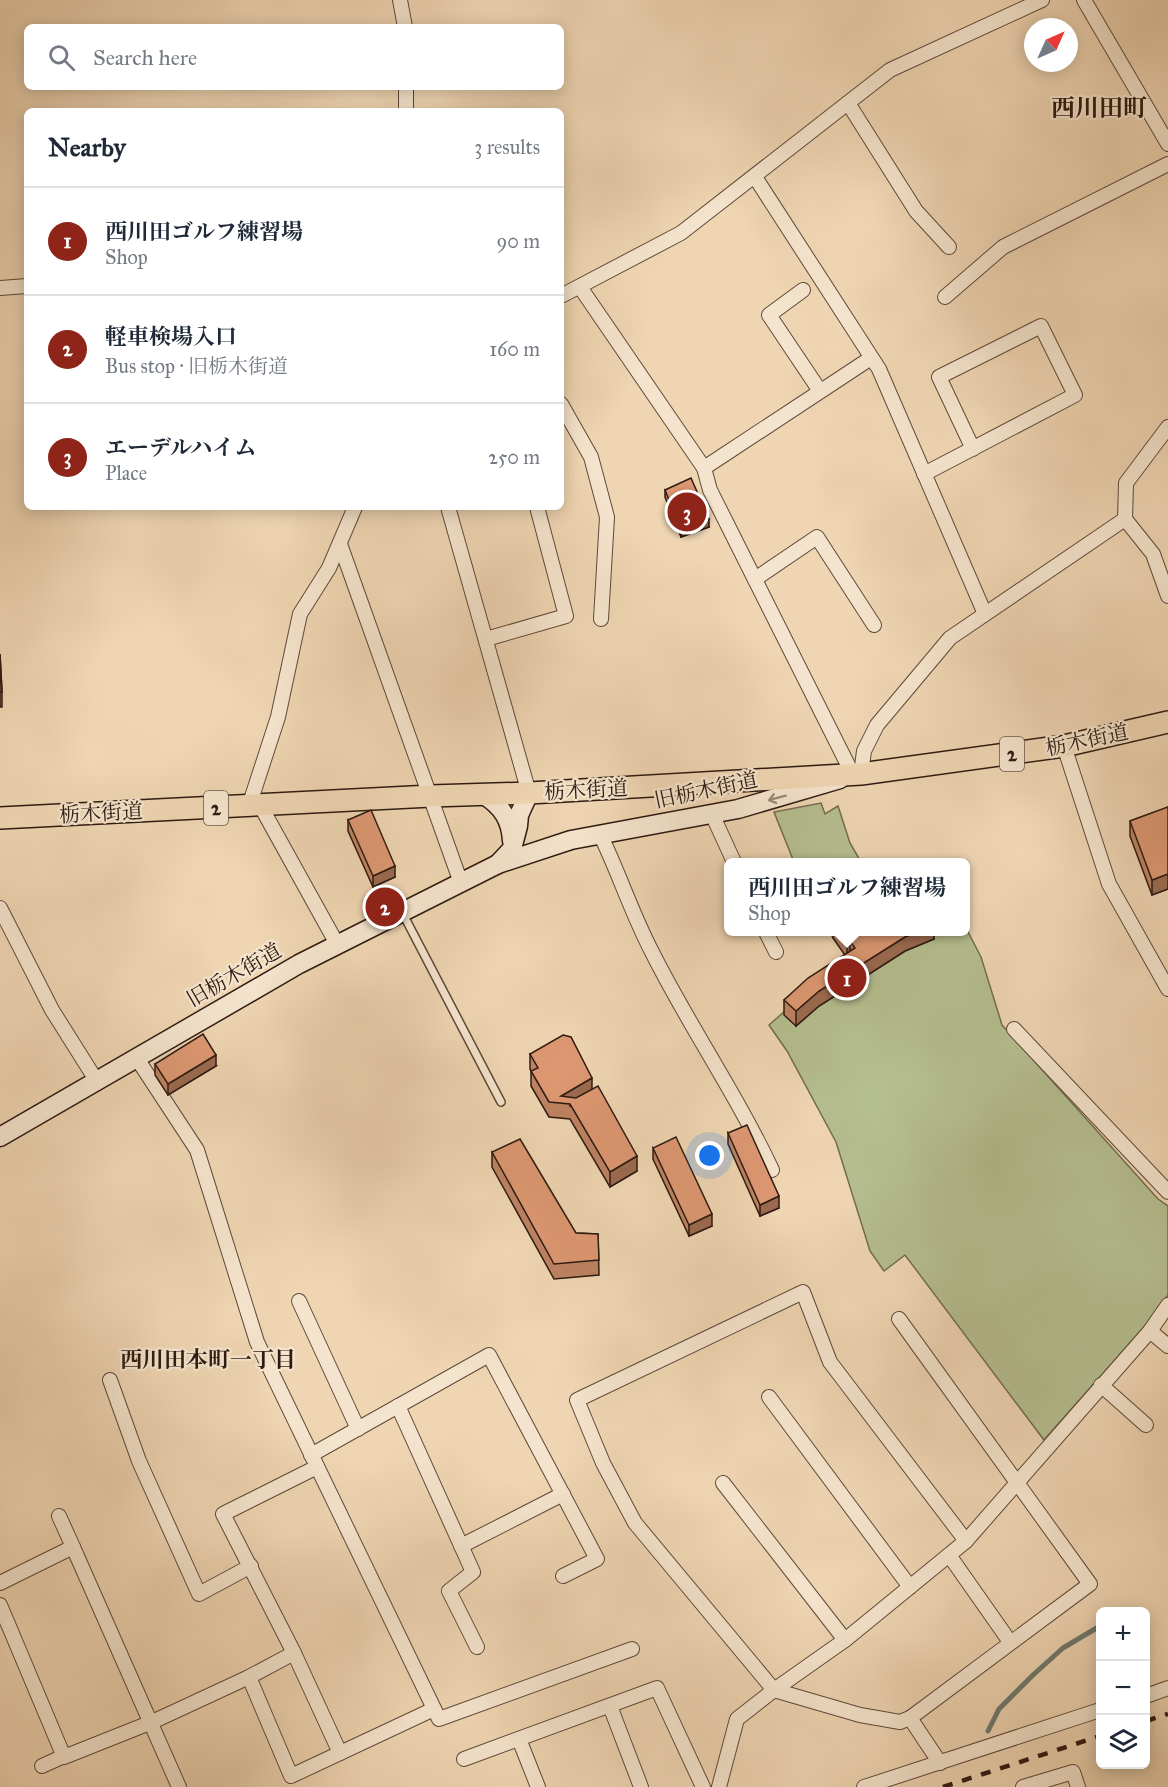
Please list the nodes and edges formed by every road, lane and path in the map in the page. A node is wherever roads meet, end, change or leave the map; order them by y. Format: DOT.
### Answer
graph roads {
  1 [pos="400,0"];
  2 [pos="1042,0"];
  3 [pos="1084,0"];
  4 [pos="404,24"];
  5 [pos="406,90"];
  6 [pos="848,103"];
  7 [pos="406,108"];
  8 [pos="1168,144"];
  9 [pos="1168,164"];
  10 [pos="755,177"];
  11 [pos="949,247"];
  12 [pos="24,286"];
  13 [pos="579,287"];
  14 [pos="0,288"];
  15 [pos="803,290"];
  16 [pos="564,294"];
  17 [pos="945,297"];
  18 [pos="871,358"];
  19 [pos="820,391"];
  20 [pos="564,409"];
  21 [pos="1168,427"];
  22 [pos="973,449"];
  23 [pos="704,468"];
  24 [pos="924,474"];
  25 [pos="354,510"];
  26 [pos="449,510"];
  27 [pos="538,510"];
  28 [pos="1125,519"];
  29 [pos="340,544"];
  30 [pos="755,579"];
  31 [pos="1168,596"];
  32 [pos="985,614"];
  33 [pos="601,619"];
  34 [pos="874,626"];
  35 [pos="486,639"];
  36 [pos="1168,722"];
  37 [pos="1064,746"];
  38 [pos="857,774"];
  39 [pos="530,793"];
  40 [pos="484,795"];
  41 [pos="431,796"];
  42 [pos="255,806"];
  43 [pos="712,814"];
  44 [pos="0,818"];
  45 [pos="600,834"];
  46 [pos="512,849"];
  47 [pos="732,858"];
  48 [pos="498,864"];
  49 [pos="461,883"];
  50 [pos="0,908"];
  51 [pos="402,912"];
  52 [pos="768,936"];
  53 [pos="337,944"];
  54 [pos="776,952"];
  55 [pos="1166,980"];
  56 [pos="1014,1029"];
  57 [pos="136,1057"];
  58 [pos="96,1080"];
  59 [pos="501,1102"];
  60 [pos="0,1137"];
  61 [pos="772,1170"];
  62 [pos="1168,1192"];
  63 [pos="299,1301"];
  64 [pos="1168,1305"];
  65 [pos="899,1319"];
  66 [pos="1149,1331"];
  67 [pos="1168,1346"];
  68 [pos="110,1380"];
  69 [pos="1101,1385"];
  70 [pos="769,1397"];
  71 [pos="398,1406"];
  72 [pos="1146,1425"];
  73 [pos="358,1429"];
  74 [pos="314,1461"];
  75 [pos="1017,1482"];
  76 [pos="723,1483"];
  77 [pos="563,1494"];
  78 [pos="58,1516"];
  79 [pos="966,1541"];
  80 [pos="461,1546"];
  81 [pos="73,1547"];
  82 [pos="949,1556"];
  83 [pos="251,1566"];
  84 [pos="563,1576"];
  85 [pos="0,1583"];
  86 [pos="910,1587"];
  87 [pos="0,1605"];
  88 [pos="844,1640"];
  89 [pos="1010,1642"];
  90 [pos="477,1647"];
  91 [pos="632,1649"];
  92 [pos="294,1653"];
  93 [pos="249,1677"];
  94 [pos="1168,1688"];
  95 [pos="774,1690"];
  96 [pos="1150,1695"];
  97 [pos="610,1706"];
  98 [pos="434,1708"];
  99 [pos="1096,1712"];
  100 [pos="910,1718"];
  101 [pos="152,1722"];
  102 [pos="519,1739"];
  103 [pos="340,1753"];
  104 [pos="64,1756"];
  105 [pos="464,1759"];
  106 [pos="940,1763"];
  107 [pos="42,1766"];
  108 [pos="175,1786"];
  109 [pos="538,1787"];
  110 [pos="641,1787"];
  111 [pos="703,1787"];
  112 [pos="719,1787"];
  113 [pos="864,1787"];
  114 [pos="1023,1787"];
  115 [pos="1078,1787"];
  1 -- 4 [label="street"];
  2 -- 6 [label="street"];
  3 -- 8 [label="street"];
  5 -- 7 [label="street"];
  6 -- 10 [label="street"];
  6 -- 11 [label="street"];
  9 -- 17 [label="street"];
  10 -- 13 [label="street"];
  10 -- 18 [label="street"];
  12 -- 14 [label="street"];
  13 -- 16 [label="street"];
  13 -- 23 [label="street"];
  15 -- 19 [label="street"];
  18 -- 19 [label="street"];
  18 -- 24 [label="street"];
  19 -- 23 [label="street"];
  20 -- 33 [label="street"];
  21 -- 28 [label="street"];
  22 -- 22 [label="street"];
  22 -- 24 [label="street"];
  23 -- 30 [label="street"];
  24 -- 32 [label="street"];
  25 -- 29 [label="street"];
  26 -- 35 [label="street"];
  27 -- 35 [label="street"];
  28 -- 31 [label="street"];
  28 -- 32 [label="street"];
  29 -- 41 [label="street"];
  29 -- 42 [label="street"];
  30 -- 34 [label="street"];
  30 -- 38 [label="street"];
  32 -- 38 [label="street"];
  35 -- 39 [label="street"];
  36 -- 37 [label="main road, 栃木街道 / 2"];
  37 -- 38 [label="main road, 栃木街道 / 2"];
  37 -- 55 [label="street"];
  38 -- 39 [label="main road, 栃木街道 / 2"];
  38 -- 43 [label="main road, 旧栃木街道, one-way"];
  39 -- 40 [label="main road, 栃木街道 / 2"];
  39 -- 46 [label="main road"];
  40 -- 41 [label="main road, 栃木街道 / 2"];
  40 -- 46 [label="main road"];
  41 -- 42 [label="main road, 栃木街道 / 2"];
  41 -- 49 [label="street"];
  42 -- 44 [label="main road, 栃木街道 / 2"];
  42 -- 53 [label="street"];
  43 -- 45 [label="main road, 旧栃木街道"];
  43 -- 47 [label="street"];
  43 -- 48 [label="main road"];
  45 -- 48 [label="main road, 旧栃木街道"];
  45 -- 61 [label="street"];
  46 -- 48 [label="main road, 旧栃木街道"];
  48 -- 49 [label="main road, 旧栃木街道"];
  49 -- 51 [label="main road, 旧栃木街道"];
  50 -- 58 [label="street"];
  51 -- 53 [label="main road, 旧栃木街道"];
  51 -- 59 [label="lane"];
  52 -- 54 [label="street"];
  53 -- 57 [label="main road, 旧栃木街道"];
  56 -- 62 [label="street"];
  57 -- 58 [label="main road, 旧栃木街道"];
  57 -- 74 [label="street"];
  58 -- 60 [label="main road, 旧栃木街道"];
  63 -- 73 [label="street"];
  64 -- 66 [label="street"];
  65 -- 75 [label="street"];
  66 -- 67 [label="street"];
  66 -- 69 [label="street"];
  68 -- 83 [label="street"];
  69 -- 72 [label="street"];
  69 -- 75 [label="street"];
  70 -- 86 [label="street"];
  71 -- 73 [label="street"];
  71 -- 77 [label="street"];
  71 -- 80 [label="street"];
  73 -- 74 [label="street"];
  74 -- 83 [label="street"];
  74 -- 98 [label="street"];
  75 -- 79 [label="street"];
  75 -- 89 [label="street"];
  76 -- 88 [label="street"];
  77 -- 80 [label="street"];
  77 -- 84 [label="street"];
  78 -- 81 [label="street"];
  79 -- 82 [label="street"];
  79 -- 95 [label="street"];
  80 -- 90 [label="street"];
  81 -- 85 [label="street"];
  81 -- 101 [label="street"];
  82 -- 86 [label="street"];
  82 -- 89 [label="street"];
  83 -- 92 [label="street"];
  86 -- 88 [label="street"];
  87 -- 104 [label="street"];
  88 -- 95 [label="street"];
  89 -- 100 [label="street"];
  91 -- 98 [label="street"];
  92 -- 93 [label="street"];
  92 -- 103 [label="street"];
  93 -- 101 [label="street"];
  93 -- 103 [label="street"];
  94 -- 96 [label="street"];
  95 -- 100 [label="street"];
  95 -- 112 [label="street"];
  97 -- 102 [label="street"];
  97 -- 110 [label="street"];
  97 -- 111 [label="street"];
  98 -- 103 [label="street"];
  99 -- 106 [label="street"];
  100 -- 106 [label="street"];
  101 -- 104 [label="street"];
  101 -- 108 [label="street"];
  102 -- 105 [label="street"];
  102 -- 109 [label="street"];
  104 -- 107 [label="street"];
  106 -- 113 [label="street"];
  114 -- 115 [label="street"];
}
